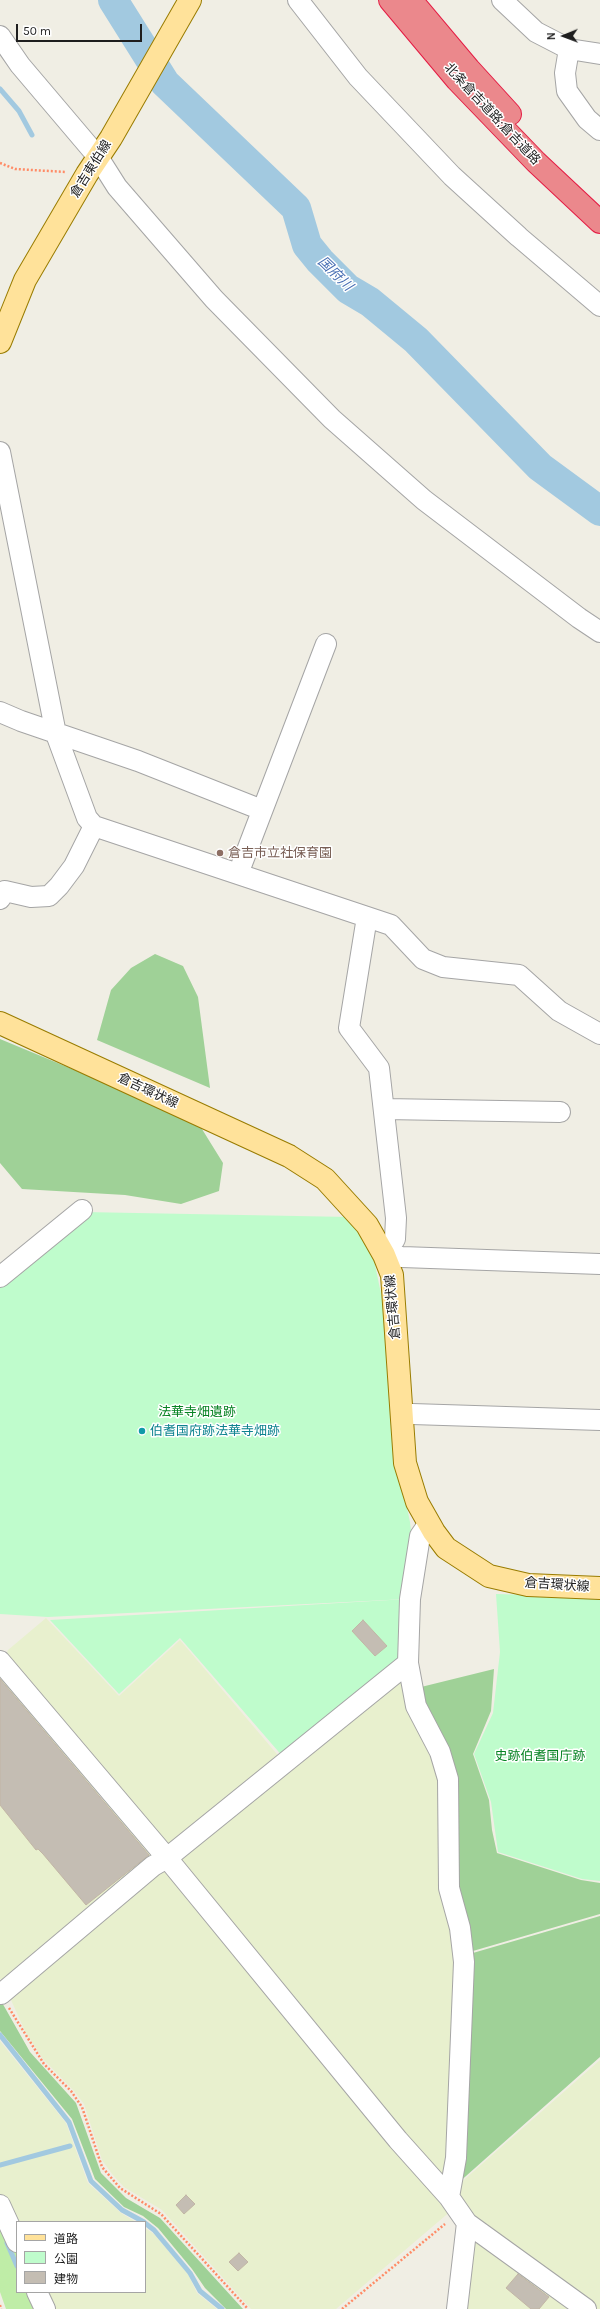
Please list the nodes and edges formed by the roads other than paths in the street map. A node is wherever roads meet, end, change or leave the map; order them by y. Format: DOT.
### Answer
graph roads {
  1 [pos="190,0"];
  2 [pos="298,0"];
  3 [pos="390,0"];
  4 [pos="411,0"];
  5 [pos="502,0"];
  6 [pos="0,36"];
  7 [pos="569,49"];
  8 [pos="600,54"];
  9 [pos="600,130"];
  10 [pos="92,166"];
  11 [pos="600,201"];
  12 [pos="600,222"];
  13 [pos="600,306"];
  14 [pos="0,342"];
  15 [pos="0,452"];
  16 [pos="600,632"];
  17 [pos="326,644"];
  18 [pos="0,712"];
  19 [pos="56,734"];
  20 [pos="262,810"];
  21 [pos="94,826"];
  22 [pos="238,874"];
  23 [pos="0,899"];
  24 [pos="367,917"];
  25 [pos="0,1023"];
  26 [pos="600,1034"];
  27 [pos="385,1109"];
  28 [pos="560,1112"];
  29 [pos="82,1210"];
  30 [pos="384,1255"];
  31 [pos="600,1264"];
  32 [pos="0,1277"];
  33 [pos="412,1414"];
  34 [pos="600,1420"];
  35 [pos="429,1523"];
  36 [pos="600,1588"];
  37 [pos="0,1661"];
  38 [pos="408,1663"];
  39 [pos="166,1858"];
  40 [pos="1,1994"];
  41 [pos="0,2205"];
  42 [pos="459,2210"];
  43 [pos="16,2240"];
  44 [pos="37,2293"];
  45 [pos="45,2309"];
  46 [pos="457,2309"];
  47 [pos="586,2309"];
  1 -- 10 [label="main road, 倉吉東伯線"];
  2 -- 13 [label="street"];
  3 -- 12 [label="highway, 北条倉吉道路;倉吉道路"];
  4 -- 11 [label="highway, 北条倉吉道路;倉吉道路"];
  5 -- 7 [label="street"];
  6 -- 10 [label="street"];
  7 -- 8 [label="street"];
  7 -- 9 [label="street"];
  10 -- 14 [label="main road, 倉吉東伯線"];
  10 -- 16 [label="street"];
  15 -- 19 [label="street"];
  17 -- 20 [label="street"];
  18 -- 19 [label="street"];
  19 -- 20 [label="street"];
  19 -- 21 [label="street"];
  20 -- 22 [label="street"];
  21 -- 22 [label="street"];
  21 -- 23 [label="street"];
  22 -- 24 [label="street"];
  24 -- 26 [label="street"];
  24 -- 27 [label="street"];
  25 -- 30 [label="main road, 倉吉環状線"];
  27 -- 28 [label="street"];
  27 -- 30 [label="street"];
  29 -- 32 [label="street"];
  30 -- 31 [label="street"];
  30 -- 35 [label="main road, 倉吉環状線"];
  33 -- 34 [label="street"];
  35 -- 36 [label="main road, 倉吉環状線"];
  35 -- 38 [label="street"];
  37 -- 39 [label="street"];
  38 -- 39 [label="street"];
  38 -- 42 [label="street"];
  39 -- 40 [label="street"];
  39 -- 42 [label="street"];
  41 -- 43 [label="street"];
  42 -- 46 [label="street"];
  42 -- 47 [label="street"];
  44 -- 45 [label="street"];
}
